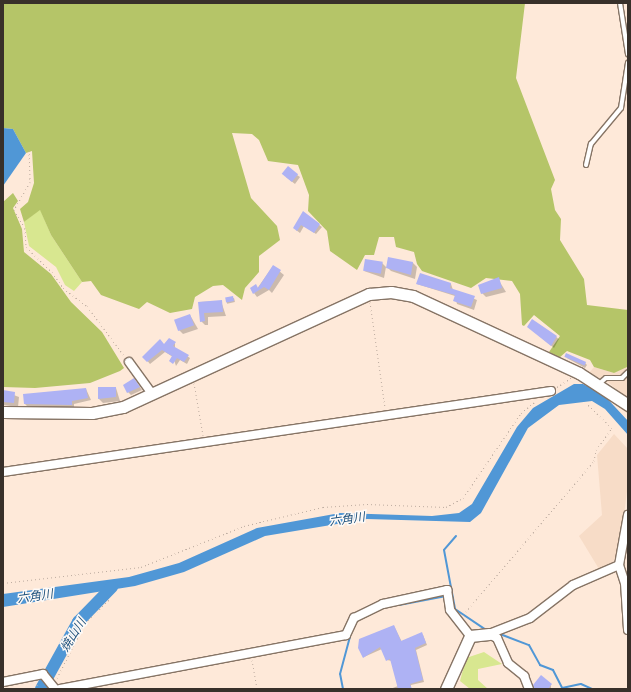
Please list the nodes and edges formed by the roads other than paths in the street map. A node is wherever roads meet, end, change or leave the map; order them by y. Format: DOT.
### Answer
graph roads {
  1 [pos="620,3"];
  2 [pos="628,54"];
  3 [pos="628,63"];
  4 [pos="586,165"];
  5 [pos="129,362"];
  6 [pos="628,372"];
  7 [pos="599,384"];
  8 [pos="551,391"];
  9 [pos="152,394"];
  10 [pos="628,405"];
  11 [pos="3,412"];
  12 [pos="3,472"];
  13 [pos="628,515"];
  14 [pos="619,565"];
  15 [pos="628,630"];
  16 [pos="489,634"];
  17 [pos="470,636"];
  18 [pos="3,682"];
  19 [pos="55,689"];
  20 [pos="446,689"];
  21 [pos="529,689"];
  1 -- 2 [label="lane"];
  3 -- 4 [label="lane"];
  5 -- 9 [label="street"];
  6 -- 7 [label="lane"];
  7 -- 9 [label="street"];
  7 -- 10 [label="street"];
  8 -- 12 [label="street"];
  9 -- 11 [label="street"];
  13 -- 14 [label="street"];
  14 -- 15 [label="street"];
  14 -- 16 [label="street"];
  16 -- 17 [label="street"];
  16 -- 21 [label="street"];
  17 -- 19 [label="street"];
  17 -- 20 [label="street"];
  18 -- 19 [label="street"];
}
